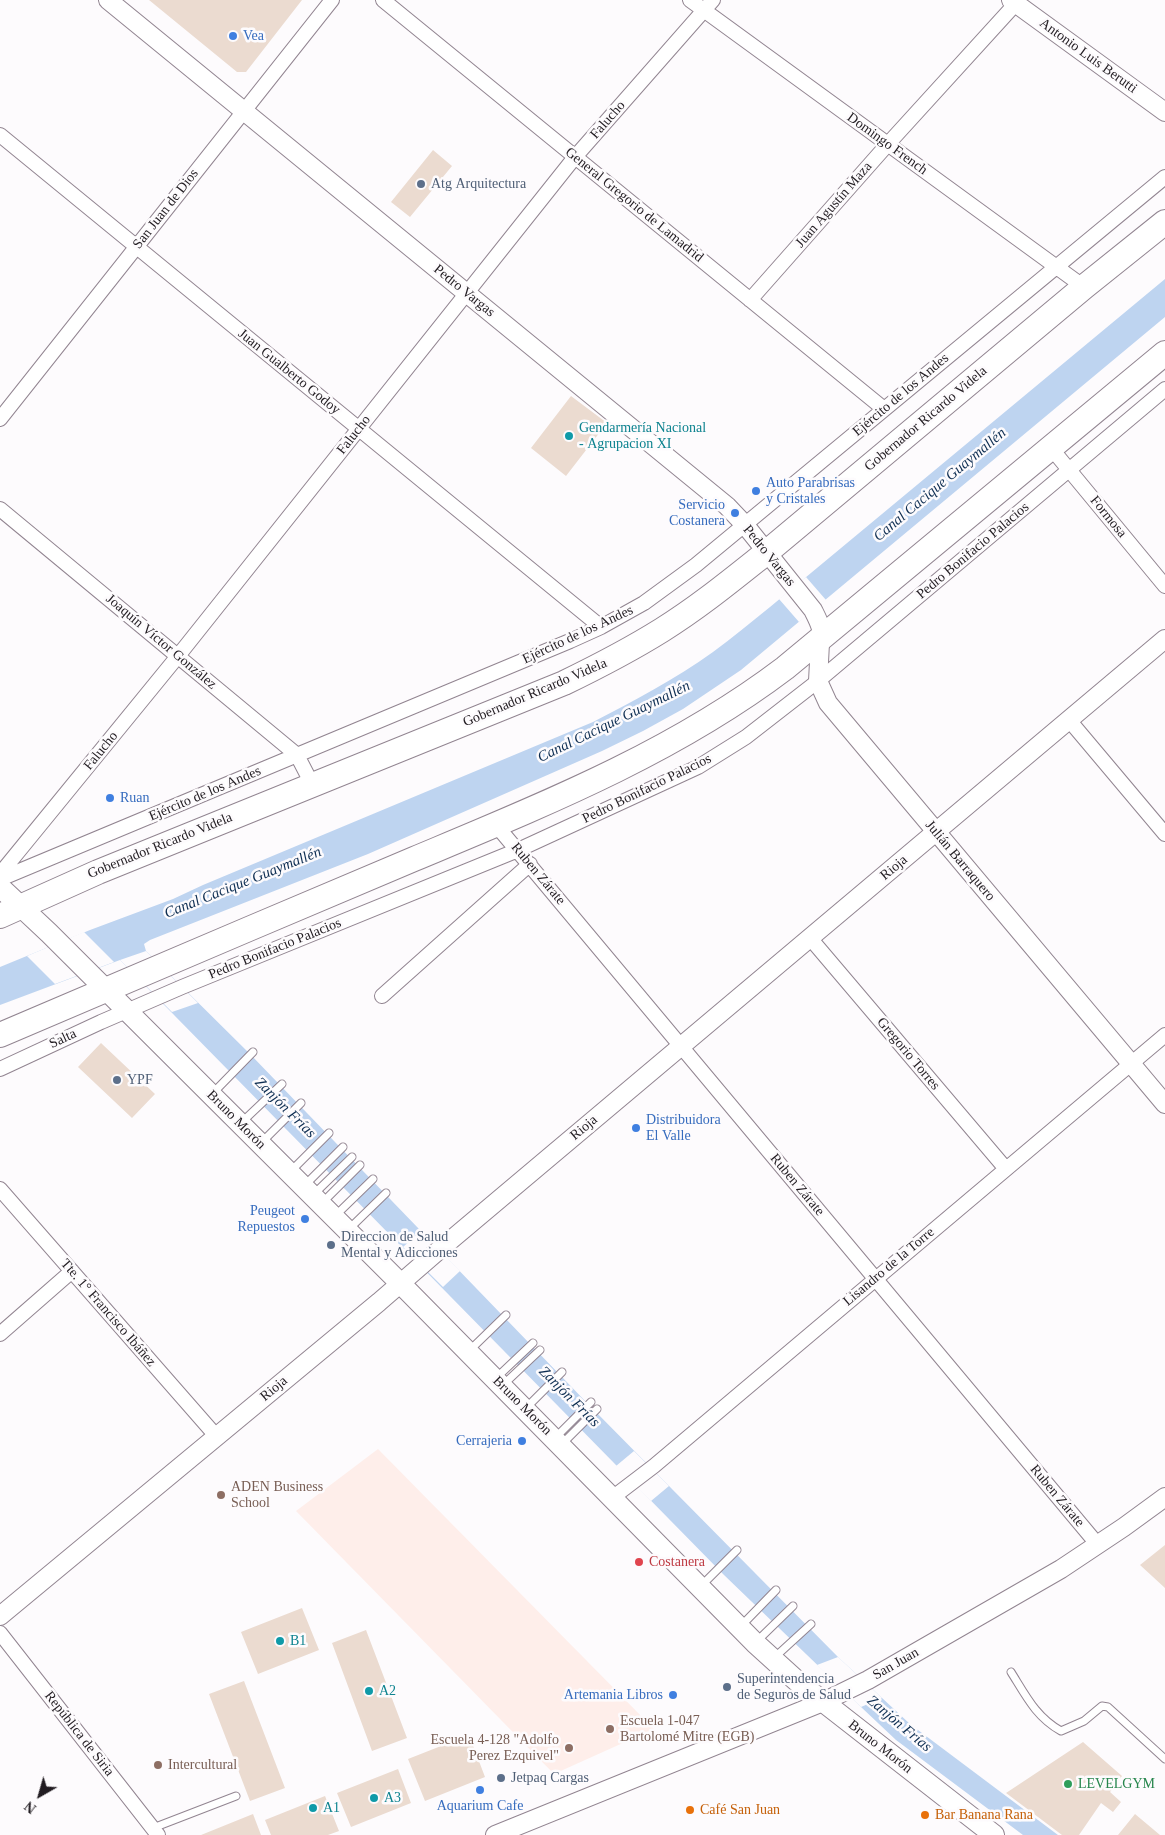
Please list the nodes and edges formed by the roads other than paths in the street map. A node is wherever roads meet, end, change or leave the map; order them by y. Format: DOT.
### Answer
graph roads {
  1 [pos="108,0"];
  2 [pos="332,0"];
  3 [pos="383,0"];
  4 [pos="690,0"];
  5 [pos="1015,1"];
  6 [pos="708,5"];
  7 [pos="243,111"];
  8 [pos="1165,112"];
  9 [pos="0,135"];
  10 [pos="887,145"];
  11 [pos="575,157"];
  12 [pos="1165,177"];
  13 [pos="1165,222"];
  14 [pos="136,247"];
  15 [pos="1055,267"];
  16 [pos="1084,287"];
  17 [pos="466,293"];
  18 [pos="750,300"];
  19 [pos="1165,353"];
  20 [pos="1165,389"];
  21 [pos="884,409"];
  22 [pos="0,419"];
  23 [pos="358,429"];
  24 [pos="1051,448"];
  25 [pos="1070,470"];
  26 [pos="0,509"];
  27 [pos="745,525"];
  28 [pos="767,552"];
  29 [pos="1165,586"];
  30 [pos="804,599"];
  31 [pos="601,627"];
  32 [pos="822,638"];
  33 [pos="1165,638"];
  34 [pos="178,656"];
  35 [pos="818,681"];
  36 [pos="1068,720"];
  37 [pos="297,755"];
  38 [pos="312,784"];
  39 [pos="496,825"];
  40 [pos="936,832"];
  41 [pos="1165,834"];
  42 [pos="518,850"];
  43 [pos="530,864"];
  44 [pos="0,874"];
  45 [pos="0,879"];
  46 [pos="0,887"];
  47 [pos="22,906"];
  48 [pos="0,916"];
  49 [pos="810,938"];
  50 [pos="105,989"];
  51 [pos="382,996"];
  52 [pos="126,1010"];
  53 [pos="0,1035"];
  54 [pos="1165,1035"];
  55 [pos="681,1046"];
  56 [pos="252,1053"];
  57 [pos="1131,1064"];
  58 [pos="0,1069"];
  59 [pos="281,1085"];
  60 [pos="211,1095"];
  61 [pos="300,1104"];
  62 [pos="1165,1104"];
  63 [pos="240,1124"];
  64 [pos="328,1134"];
  65 [pos="260,1144"];
  66 [pos="342,1148"];
  67 [pos="351,1158"];
  68 [pos="359,1166"];
  69 [pos="1006,1169"];
  70 [pos="289,1173"];
  71 [pos="372,1180"];
  72 [pos="0,1189"];
  73 [pos="386,1194"];
  74 [pos="323,1207"];
  75 [pos="72,1272"];
  76 [pos="875,1278"];
  77 [pos="401,1284"];
  78 [pos="505,1316"];
  79 [pos="0,1334"];
  80 [pos="532,1344"];
  81 [pos="539,1350"];
  82 [pos="468,1352"];
  83 [pos="561,1373"];
  84 [pos="498,1383"];
  85 [pos="590,1404"];
  86 [pos="525,1410"];
  87 [pos="596,1410"];
  88 [pos="217,1436"];
  89 [pos="557,1442"];
  90 [pos="1165,1497"];
  91 [pos="612,1498"];
  92 [pos="1098,1545"];
  93 [pos="736,1551"];
  94 [pos="700,1587"];
  95 [pos="775,1591"];
  96 [pos="791,1608"];
  97 [pos="0,1616"];
  98 [pos="809,1626"];
  99 [pos="740,1628"];
  100 [pos="0,1633"];
  101 [pos="755,1643"];
  102 [pos="773,1659"];
  103 [pos="1011,1672"];
  104 [pos="823,1702"];
  105 [pos="1165,1758"];
  106 [pos="236,1796"];
  107 [pos="155,1831"];
  108 [pos="495,1835"];
  109 [pos="994,1835"];
  1 -- 7 [label="street, Pedro Vargas"];
  2 -- 7 [label="street, San Juan de Dios"];
  3 -- 11 [label="street, General Gregorio de Lamadrid"];
  4 -- 6 [label="street, Domingo French"];
  5 -- 8 [label="street, Antonio Luis Berutti"];
  5 -- 10 [label="street, Juan Agustín Maza"];
  6 -- 10 [label="street, Domingo French"];
  6 -- 11 [label="street, Falucho"];
  7 -- 14 [label="street, San Juan de Dios"];
  7 -- 17 [label="street, Pedro Vargas"];
  9 -- 14 [label="street, Juan Gualberto Godoy"];
  10 -- 15 [label="street, Domingo French"];
  10 -- 18 [label="street, Juan Agustín Maza"];
  11 -- 17 [label="street, Falucho"];
  11 -- 18 [label="street, General Gregorio de Lamadrid"];
  12 -- 15 [label="street, Ejército de los Andes"];
  13 -- 16 [label="highway, Gobernador Ricardo Videla"];
  14 -- 22 [label="street, San Juan de Dios"];
  14 -- 23 [label="street, Juan Gualberto Godoy"];
  15 -- 16 [label="street, Domingo French"];
  15 -- 21 [label="street, Ejército de los Andes"];
  16 -- 28 [label="highway, Gobernador Ricardo Videla"];
  17 -- 23 [label="street, Falucho"];
  17 -- 27 [label="street, Pedro Vargas"];
  18 -- 21 [label="street, General Gregorio de Lamadrid"];
  19 -- 24 [label="highway"];
  20 -- 25 [label="street, Pedro Bonifacio Palacios"];
  21 -- 27 [label="street, Ejército de los Andes"];
  23 -- 31 [label="street, Juan Gualberto Godoy"];
  23 -- 34 [label="street, Falucho"];
  24 -- 25 [label="street, Formosa"];
  24 -- 32 [label="highway"];
  25 -- 29 [label="street, Formosa"];
  25 -- 35 [label="street, Pedro Bonifacio Palacios"];
  26 -- 34 [label="street, Joaquín Víctor González"];
  27 -- 28 [label="street, Pedro Vargas"];
  27 -- 31 [label="street, Ejército de los Andes"];
  28 -- 30 [label="street, Pedro Vargas"];
  28 -- 38 [label="highway, Gobernador Ricardo Videla"];
  30 -- 32 [label="street, Julián Barraquero"];
  31 -- 37 [label="street, Ejército de los Andes"];
  32 -- 35 [label="street, Julián Barraquero"];
  32 -- 39 [label="highway"];
  33 -- 36 [label="street, Rioja"];
  34 -- 37 [label="street, Joaquín Víctor González"];
  34 -- 44 [label="street, Falucho"];
  35 -- 40 [label="street, Julián Barraquero"];
  35 -- 42 [label="street, Pedro Bonifacio Palacios"];
  36 -- 40 [label="street, Rioja"];
  36 -- 41 [label="street"];
  37 -- 38 [label="street, Joaquín Víctor González"];
  37 -- 45 [label="street, Ejército de los Andes"];
  38 -- 47 [label="highway, Gobernador Ricardo Videla"];
  39 -- 42 [label="street, Ruben Zárate"];
  39 -- 50 [label="highway"];
  40 -- 49 [label="street, Rioja"];
  40 -- 57 [label="street, Julián Barraquero"];
  42 -- 43 [label="street, Ruben Zárate"];
  42 -- 52 [label="street, Pedro Bonifacio Palacios"];
  43 -- 51 [label="street"];
  43 -- 55 [label="street, Ruben Zárate"];
  46 -- 47 [label="main road, Bruno Morón"];
  47 -- 48 [label="highway, Gobernador Ricardo Videla"];
  47 -- 50 [label="main road, Bruno Morón"];
  49 -- 55 [label="street, Rioja"];
  49 -- 69 [label="street, Gregorio Torres"];
  50 -- 52 [label="main road, Bruno Morón"];
  50 -- 53 [label="highway"];
  52 -- 58 [label="street, Salta"];
  52 -- 60 [label="main road, Bruno Morón"];
  54 -- 57 [label="street, Lisandro de la Torre"];
  55 -- 76 [label="street, Ruben Zárate"];
  55 -- 77 [label="street, Rioja"];
  56 -- 60 [label="lane"];
  57 -- 62 [label="street, Julián Barraquero"];
  57 -- 69 [label="street, Lisandro de la Torre"];
  59 -- 63 [label="lane"];
  60 -- 63 [label="main road, Bruno Morón"];
  61 -- 65 [label="lane"];
  63 -- 65 [label="main road, Bruno Morón"];
  64 -- 70 [label="lane"];
  65 -- 70 [label="main road, Bruno Morón"];
  66 -- 74 [label="lane"];
  67 -- 74 [label="lane"];
  68 -- 74 [label="lane"];
  69 -- 76 [label="street, Lisandro de la Torre"];
  70 -- 74 [label="main road, Bruno Morón"];
  71 -- 74 [label="lane"];
  72 -- 75 [label="street, Tte. 1° Francisco Ibáñez"];
  73 -- 74 [label="lane"];
  74 -- 77 [label="main road, Bruno Morón"];
  75 -- 79 [label="street"];
  75 -- 88 [label="street, Tte. 1° Francisco Ibáñez"];
  76 -- 91 [label="street, Lisandro de la Torre"];
  76 -- 92 [label="street, Ruben Zárate"];
  77 -- 82 [label="main road, Bruno Morón"];
  77 -- 88 [label="street, Rioja"];
  78 -- 82 [label="lane"];
  80 -- 84 [label="lane"];
  81 -- 84 [label="lane"];
  82 -- 84 [label="main road, Bruno Morón"];
  83 -- 86 [label="lane"];
  84 -- 86 [label="main road, Bruno Morón"];
  85 -- 89 [label="lane"];
  86 -- 89 [label="main road, Bruno Morón"];
  87 -- 89 [label="lane"];
  88 -- 97 [label="street, Rioja"];
  89 -- 91 [label="main road, Bruno Morón"];
  90 -- 92 [label="street, San Juan"];
  91 -- 94 [label="main road, Bruno Morón"];
  92 -- 104 [label="street, San Juan"];
  93 -- 94 [label="lane"];
  94 -- 99 [label="main road, Bruno Morón"];
  95 -- 99 [label="lane"];
  96 -- 101 [label="lane"];
  98 -- 102 [label="lane"];
  99 -- 101 [label="main road, Bruno Morón"];
  100 -- 107 [label="street, República de Siria"];
  101 -- 102 [label="main road, Bruno Morón"];
  102 -- 104 [label="main road, Bruno Morón"];
  103 -- 105 [label="lane"];
  104 -- 108 [label="street, San Juan"];
  104 -- 109 [label="main road, Bruno Morón"];
  106 -- 107 [label="lane"];
}
